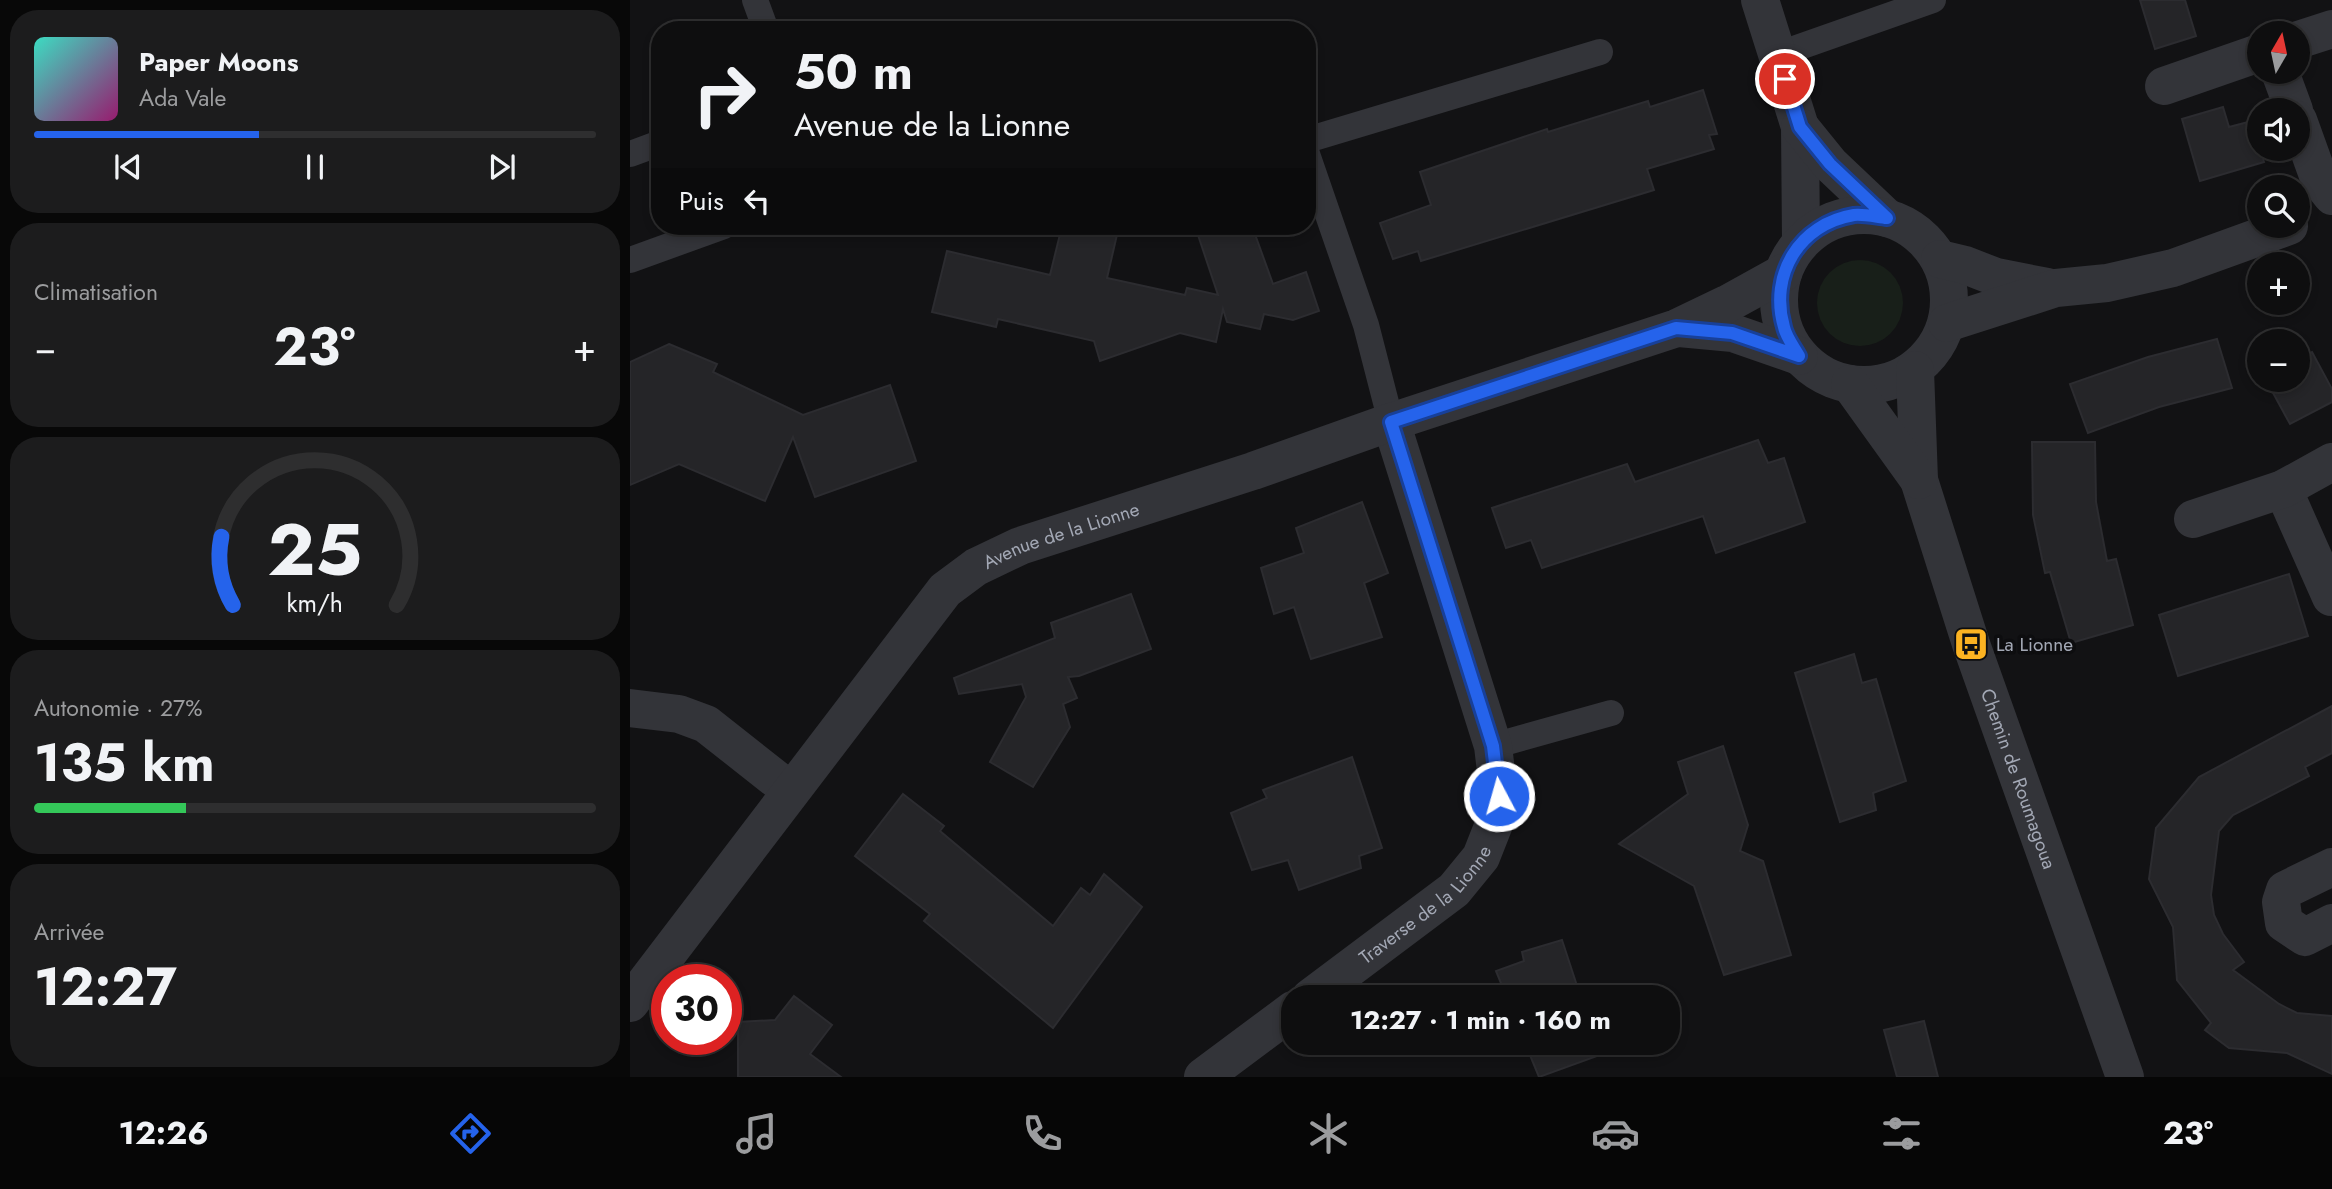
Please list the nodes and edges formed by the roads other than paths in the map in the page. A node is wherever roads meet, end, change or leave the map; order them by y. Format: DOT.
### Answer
graph roads {
  1 [pos="755,0"];
  2 [pos="1760,0"];
  3 [pos="1933,0"];
  4 [pos="763,21"];
  5 [pos="2332,29"];
  6 [pos="2310,36"];
  7 [pos="1600,52"];
  8 [pos="1777,55"];
  9 [pos="2247,57"];
  10 [pos="2164,86"];
  11 [pos="1800,127"];
  12 [pos="1316,137"];
  13 [pos="651,146"];
  14 [pos="2310,153"];
  15 [pos="630,154"];
  16 [pos="1316,180"];
  17 [pos="2332,196"];
  18 [pos="2332,210"];
  19 [pos="1887,218"];
  20 [pos="2310,218"];
  21 [pos="699,235"];
  22 [pos="2255,238"];
  23 [pos="1792,257"];
  24 [pos="1940,259"];
  25 [pos="630,260"];
  26 [pos="2056,288"];
  27 [pos="1947,323"];
  28 [pos="1676,328"];
  29 [pos="1799,356"];
  30 [pos="1915,370"];
  31 [pos="1850,384"];
  32 [pos="1391,422"];
  33 [pos="2332,462"];
  34 [pos="1919,480"];
  35 [pos="2283,489"];
  36 [pos="2193,519"];
  37 [pos="2331,597"];
  38 [pos="630,708"];
  39 [pos="1611,713"];
  40 [pos="1493,746"];
  41 [pos="791,792"];
  42 [pos="2332,867"];
  43 [pos="2332,923"];
  44 [pos="1327,985"];
  45 [pos="630,1003"];
  46 [pos="1281,1019"];
  47 [pos="1203,1077"];
  48 [pos="2125,1077"];
  1 -- 4 [label="lane"];
  2 -- 8 [label="street"];
  3 -- 8 [label="lane"];
  5 -- 6 [label="street"];
  7 -- 12 [label="lane"];
  8 -- 11 [label="street"];
  9 -- 10 [label="street"];
  11 -- 19 [label="street"];
  11 -- 23 [label="street"];
  13 -- 15 [label="lane"];
  14 -- 17 [label="street"];
  16 -- 32 [label="lane"];
  18 -- 20 [label="street"];
  19 -- 23 [label="street"];
  19 -- 24 [label="street"];
  21 -- 25 [label="lane"];
  22 -- 26 [label="street"];
  23 -- 28 [label="street, Avenue de la Lionne"];
  23 -- 29 [label="street"];
  24 -- 26 [label="street"];
  24 -- 27 [label="street"];
  26 -- 27 [label="street"];
  27 -- 30 [label="street"];
  28 -- 29 [label="street, Avenue de la Lionne"];
  28 -- 32 [label="street, Avenue de la Lionne"];
  29 -- 31 [label="street"];
  30 -- 31 [label="street"];
  30 -- 34 [label="street, Chemin de Roumagoua"];
  31 -- 34 [label="street, Chemin de Roumagoua"];
  32 -- 40 [label="street, Traverse de la Lionne"];
  32 -- 41 [label="street, Avenue de la Lionne"];
  33 -- 35 [label="street"];
  34 -- 48 [label="street, Chemin de Roumagoua"];
  35 -- 36 [label="street"];
  35 -- 37 [label="street"];
  38 -- 41 [label="street"];
  39 -- 40 [label="lane"];
  40 -- 44 [label="street, Traverse de la Lionne"];
  41 -- 45 [label="street, Avenue de la Lionne"];
  42 -- 43 [label="street"];
  46 -- 47 [label="street"];
}
